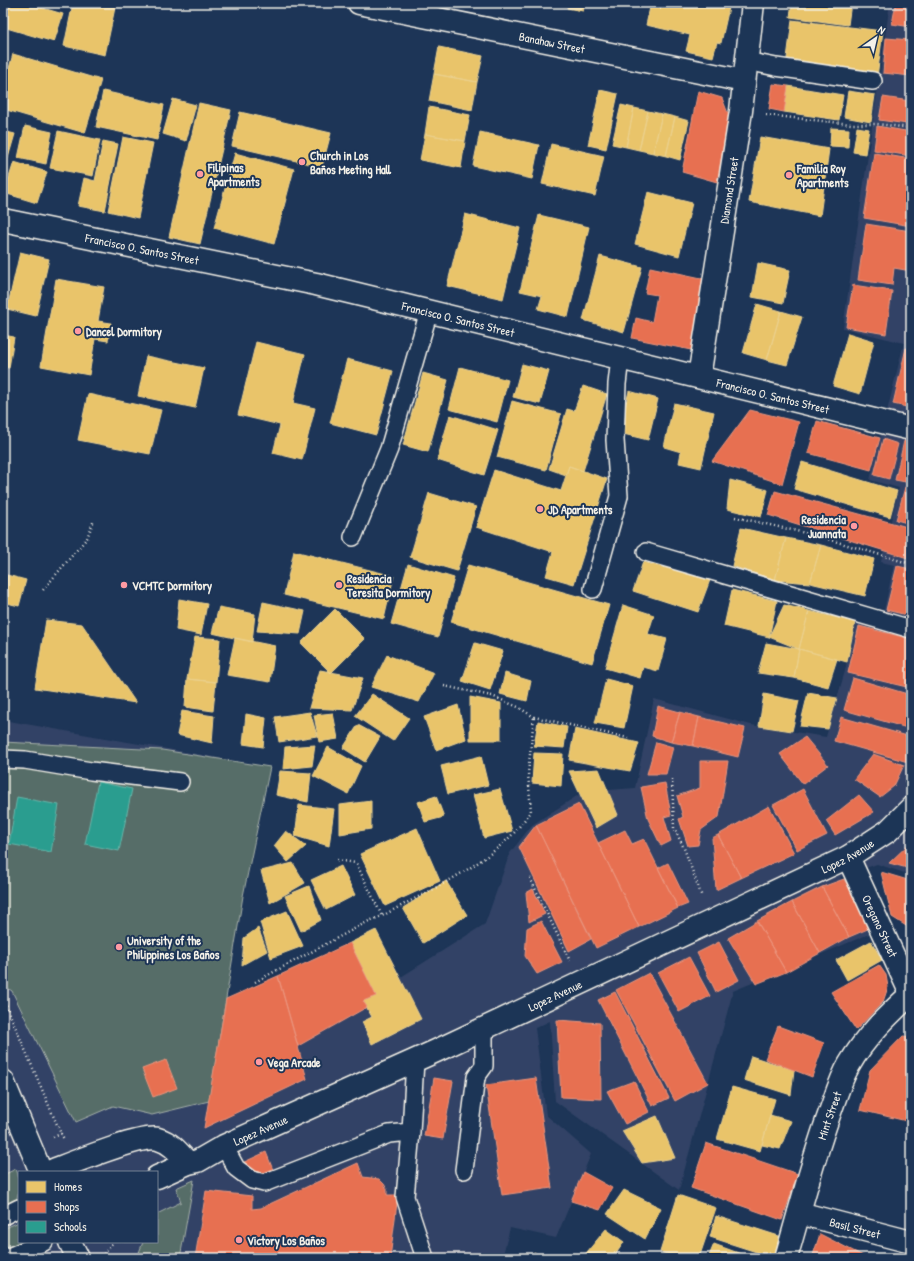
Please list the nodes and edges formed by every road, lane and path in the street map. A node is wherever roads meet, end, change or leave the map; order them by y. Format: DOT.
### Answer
graph roads {
  1 [pos="359,3"];
  2 [pos="753,3"];
  3 [pos="745,71"];
  4 [pos="873,81"];
  5 [pos="741,111"];
  6 [pos="911,128"];
  7 [pos="3,220"];
  8 [pos="429,311"];
  9 [pos="620,358"];
  10 [pos="699,377"];
  11 [pos="911,429"];
  12 [pos="735,517"];
  13 [pos="94,520"];
  14 [pos="353,537"];
  15 [pos="646,552"];
  16 [pos="911,564"];
  17 [pos="593,589"];
  18 [pos="43,590"];
  19 [pos="911,629"];
  20 [pos="444,686"];
  21 [pos="534,717"];
  22 [pos="628,738"];
  23 [pos="3,759"];
  24 [pos="672,779"];
  25 [pos="180,782"];
  26 [pos="911,808"];
  27 [pos="848,857"];
  28 [pos="337,860"];
  29 [pos="530,878"];
  30 [pos="382,916"];
  31 [pos="710,923"];
  32 [pos="254,982"];
  33 [pos="580,982"];
  34 [pos="911,994"];
  35 [pos="3,998"];
  36 [pos="484,1028"];
  37 [pos="414,1060"];
  38 [pos="3,1081"];
  39 [pos="410,1132"];
  40 [pos="61,1134"];
  41 [pos="224,1146"];
  42 [pos="188,1164"];
  43 [pos="464,1170"];
  44 [pos="41,1171"];
  45 [pos="51,1171"];
  46 [pos="158,1177"];
  47 [pos="18,1208"];
  48 [pos="799,1213"];
  49 [pos="3,1216"];
  50 [pos="911,1242"];
  51 [pos="42,1243"];
  52 [pos="70,1243"];
  53 [pos="112,1243"];
  54 [pos="6,1258"];
  55 [pos="78,1258"];
  56 [pos="99,1258"];
  57 [pos="425,1258"];
  58 [pos="786,1258"];
  1 -- 3 [label="street, Banahaw Street"];
  2 -- 3 [label="street, Diamond Street"];
  3 -- 4 [label="lane"];
  3 -- 5 [label="street, Diamond Street"];
  5 -- 6 [label="path"];
  5 -- 10 [label="street, Diamond Street"];
  7 -- 8 [label="street, Francisco O. Santos Street"];
  8 -- 9 [label="street, Francisco O. Santos Street"];
  8 -- 14 [label="lane"];
  9 -- 10 [label="street, Francisco O. Santos Street"];
  9 -- 17 [label="lane"];
  10 -- 11 [label="street, Francisco O. Santos Street"];
  12 -- 16 [label="path"];
  13 -- 18 [label="path"];
  15 -- 19 [label="lane"];
  20 -- 21 [label="path"];
  21 -- 22 [label="path"];
  21 -- 30 [label="path"];
  23 -- 25 [label="lane"];
  24 -- 31 [label="path"];
  26 -- 27 [label="street, Lopez Avenue"];
  27 -- 31 [label="street, Lopez Avenue"];
  27 -- 34 [label="street, Oregano Street"];
  28 -- 30 [label="path"];
  29 -- 33 [label="path"];
  30 -- 32 [label="path"];
  31 -- 33 [label="street, Lopez Avenue"];
  33 -- 36 [label="street, Lopez Avenue"];
  34 -- 48 [label="street, Mint Street"];
  35 -- 40 [label="path"];
  36 -- 37 [label="street, Lopez Avenue"];
  36 -- 43 [label="lane"];
  37 -- 39 [label="lane"];
  37 -- 41 [label="street, Lopez Avenue"];
  38 -- 44 [label="street"];
  39 -- 41 [label="lane"];
  39 -- 57 [label="lane"];
  41 -- 42 [label="street, Lopez Avenue"];
  42 -- 45 [label="street"];
  42 -- 46 [label="street, Lopez Avenue"];
  47 -- 49 [label="lane"];
  48 -- 50 [label="street, Basil Street"];
  48 -- 58 [label="street, Mint Street"];
  51 -- 54 [label="lane"];
  52 -- 55 [label="street"];
  53 -- 56 [label="path"];
}
